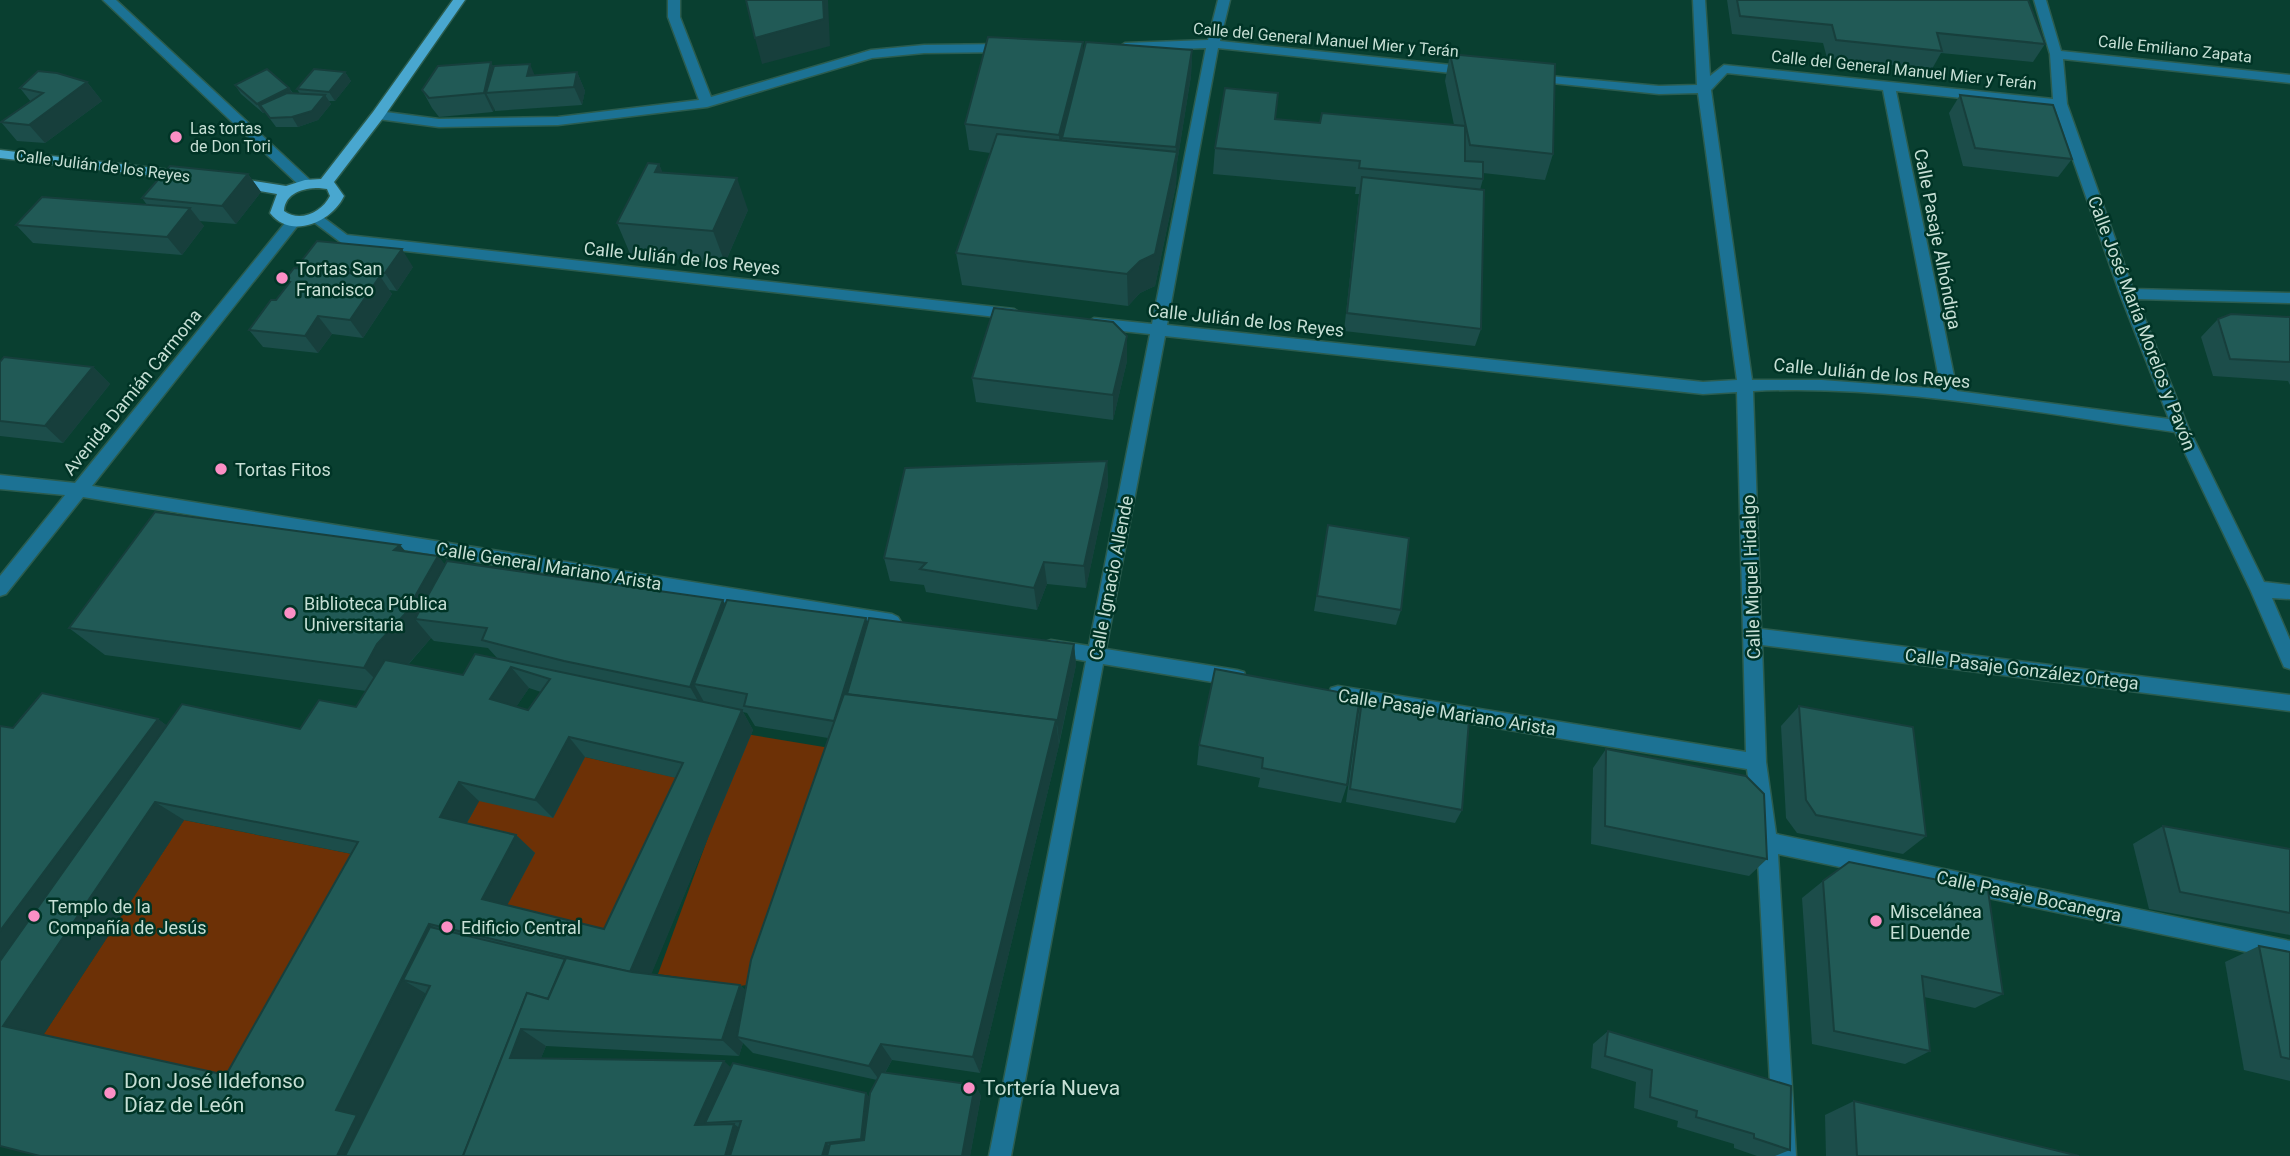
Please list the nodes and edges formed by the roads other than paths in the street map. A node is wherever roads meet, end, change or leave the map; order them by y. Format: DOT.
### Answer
graph roads {
  1 [pos="109,0"];
  2 [pos="459,0"];
  3 [pos="674,0"];
  4 [pos="1224,0"];
  5 [pos="1699,0"];
  6 [pos="2040,0"];
  7 [pos="1213,44"];
  8 [pos="1115,47"];
  9 [pos="1019,48"];
  10 [pos="2056,54"];
  11 [pos="1483,72"];
  12 [pos="1524,76"];
  13 [pos="2290,79"];
  14 [pos="1889,88"];
  15 [pos="1704,89"];
  16 [pos="708,103"];
  17 [pos="2060,104"];
  18 [pos="378,115"];
  19 [pos="0,154"];
  20 [pos="306,184"];
  21 [pos="325,184"];
  22 [pos="288,191"];
  23 [pos="316,217"];
  24 [pos="295,221"];
  25 [pos="2127,294"];
  26 [pos="2290,298"];
  27 [pos="1033,316"];
  28 [pos="1075,321"];
  29 [pos="1158,330"];
  30 [pos="1745,384"];
  31 [pos="1950,397"];
  32 [pos="2180,427"];
  33 [pos="0,482"];
  34 [pos="78,490"];
  35 [pos="0,589"];
  36 [pos="2259,589"];
  37 [pos="2290,592"];
  38 [pos="904,624"];
  39 [pos="1753,636"];
  40 [pos="1028,644"];
  41 [pos="1097,655"];
  42 [pos="2290,661"];
  43 [pos="1262,682"];
  44 [pos="1317,691"];
  45 [pos="2290,703"];
  46 [pos="1756,762"];
  47 [pos="1768,842"];
  48 [pos="2290,951"];
  49 [pos="1000,1156"];
  50 [pos="1785,1156"];
  1 -- 20 [label="street"];
  2 -- 18 [label="main road"];
  3 -- 16 [label="street"];
  4 -- 7 [label="street, Calle Ignacio Allende"];
  5 -- 15 [label="street, Calle Miguel Hidalgo"];
  6 -- 10 [label="street, Calle José María Morelos y Pavón"];
  7 -- 8 [label="street, Calle del General Manuel Mier y Terán"];
  7 -- 11 [label="street, Calle del General Manuel Mier y Terán"];
  7 -- 29 [label="street, Calle Ignacio Allende"];
  9 -- 16 [label="street"];
  10 -- 13 [label="street, Calle Emiliano Zapata"];
  10 -- 17 [label="street, Calle José María Morelos y Pavón"];
  12 -- 15 [label="street"];
  14 -- 15 [label="street, Calle del General Manuel Mier y Terán"];
  14 -- 17 [label="street, Calle del General Manuel Mier y Terán"];
  14 -- 31 [label="street, Calle Pasaje Alhóndiga"];
  15 -- 30 [label="street, Calle Miguel Hidalgo"];
  16 -- 18 [label="street"];
  17 -- 25 [label="street, Calle José María Morelos y Pavón"];
  18 -- 21 [label="main road"];
  19 -- 22 [label="main road, Calle Julián de los Reyes"];
  20 -- 21 [label="main road"];
  20 -- 22 [label="main road"];
  21 -- 23 [label="main road"];
  22 -- 24 [label="main road"];
  23 -- 24 [label="main road"];
  23 -- 27 [label="street, Calle Julián de los Reyes"];
  24 -- 34 [label="street, Avenida Damián Carmona"];
  25 -- 26 [label="street"];
  25 -- 32 [label="street, Calle José María Morelos y Pavón"];
  28 -- 29 [label="street, Calle Julián de los Reyes"];
  29 -- 30 [label="street, Calle Julián de los Reyes"];
  29 -- 41 [label="street, Calle Ignacio Allende"];
  30 -- 31 [label="street, Calle Julián de los Reyes"];
  30 -- 39 [label="street, Calle Miguel Hidalgo"];
  31 -- 32 [label="street, Calle Julián de los Reyes"];
  32 -- 36 [label="street, Calle José María Morelos y Pavón"];
  33 -- 34 [label="street, Calle General Mariano Arista"];
  34 -- 35 [label="street, Avenida Damián Carmona"];
  34 -- 38 [label="street, Calle General Mariano Arista"];
  36 -- 37 [label="street"];
  36 -- 42 [label="street, Calle José María Morelos y Pavón"];
  39 -- 45 [label="street, Calle Pasaje González Ortega"];
  39 -- 46 [label="street, Calle Miguel Hidalgo"];
  40 -- 41 [label="street"];
  41 -- 43 [label="street"];
  41 -- 49 [label="street, Calle Ignacio Allende"];
  44 -- 46 [label="street, Calle Pasaje Mariano Arista"];
  46 -- 47 [label="street, Calle Miguel Hidalgo"];
  47 -- 48 [label="street, Calle Pasaje Bocanegra"];
  47 -- 50 [label="street, Calle Miguel Hidalgo"];
}
